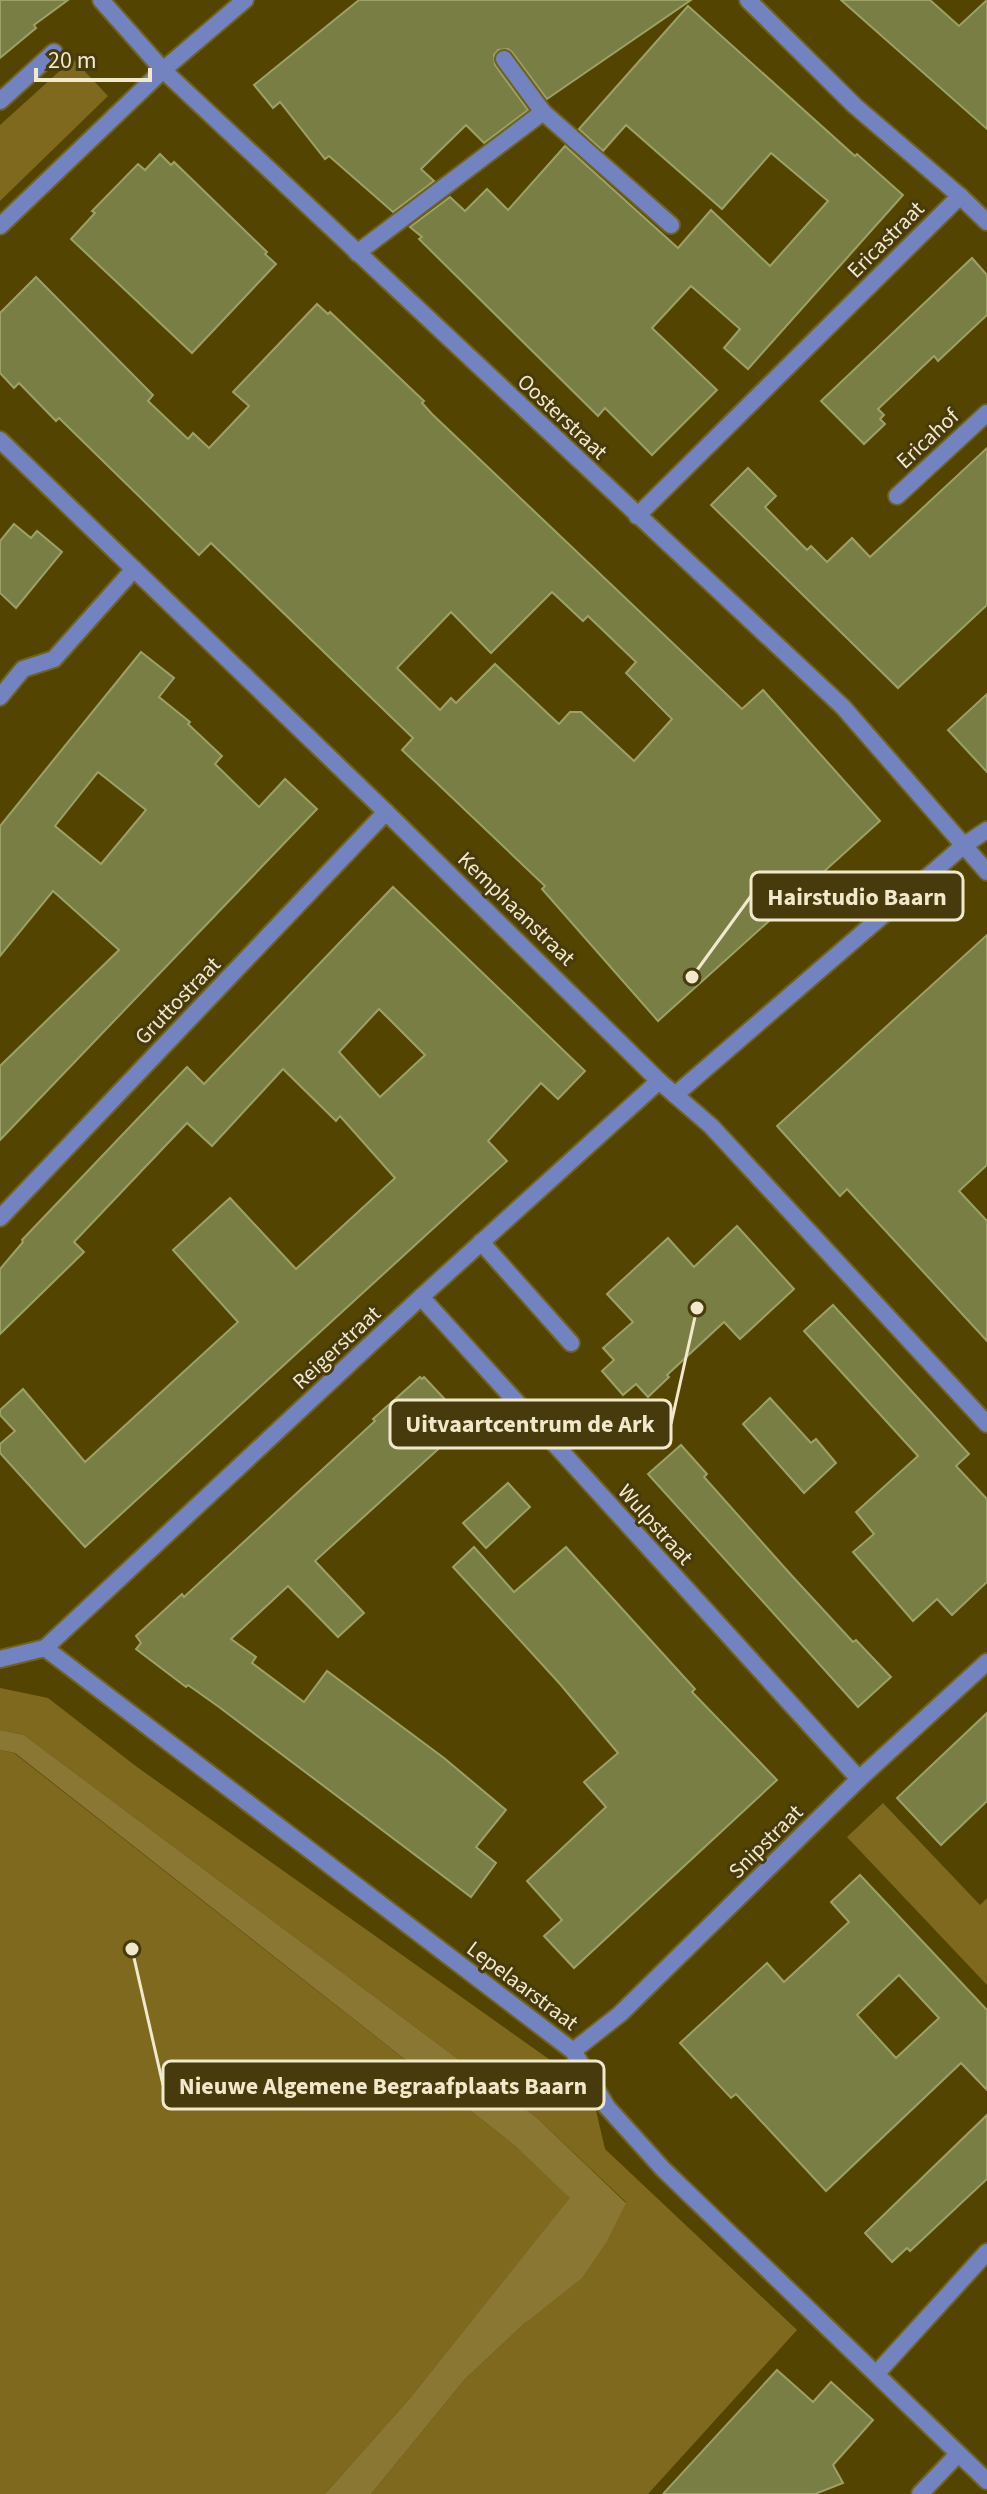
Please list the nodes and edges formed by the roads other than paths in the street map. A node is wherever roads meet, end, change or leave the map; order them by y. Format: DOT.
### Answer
graph roads {
  1 [pos="101,0"];
  2 [pos="245,0"];
  3 [pos="748,0"];
  4 [pos="54,52"];
  5 [pos="504,59"];
  6 [pos="163,70"];
  7 [pos="0,101"];
  8 [pos="543,112"];
  9 [pos="960,196"];
  10 [pos="987,222"];
  11 [pos="671,225"];
  12 [pos="0,226"];
  13 [pos="357,253"];
  14 [pos="987,413"];
  15 [pos="0,440"];
  16 [pos="897,496"];
  17 [pos="637,516"];
  18 [pos="134,569"];
  19 [pos="0,697"];
  20 [pos="386,812"];
  21 [pos="987,830"];
  22 [pos="963,846"];
  23 [pos="987,872"];
  24 [pos="659,1081"];
  25 [pos="675,1095"];
  26 [pos="0,1218"];
  27 [pos="481,1242"];
  28 [pos="421,1297"];
  29 [pos="571,1343"];
  30 [pos="987,1424"];
  31 [pos="45,1648"];
  32 [pos="0,1659"];
  33 [pos="987,1662"];
  34 [pos="859,1779"];
  35 [pos="573,2051"];
  36 [pos="987,2252"];
  37 [pos="877,2373"];
  38 [pos="958,2454"];
  39 [pos="987,2481"];
  40 [pos="920,2494"];
  1 -- 6 [label="street, Oosterstraat"];
  2 -- 6 [label="street"];
  3 -- 9 [label="street, Ericastraat"];
  4 -- 7 [label="street"];
  5 -- 8 [label="street"];
  6 -- 12 [label="street"];
  6 -- 13 [label="street, Oosterstraat"];
  8 -- 11 [label="street"];
  8 -- 13 [label="street"];
  9 -- 10 [label="street"];
  9 -- 17 [label="street, Ericastraat"];
  13 -- 17 [label="street, Oosterstraat"];
  14 -- 16 [label="street, Ericahof"];
  15 -- 18 [label="street, Kemphaanstraat"];
  17 -- 22 [label="street, Oosterstraat"];
  18 -- 19 [label="street"];
  18 -- 20 [label="street, Kemphaanstraat"];
  20 -- 24 [label="street, Kemphaanstraat"];
  20 -- 26 [label="street, Gruttostraat"];
  21 -- 22 [label="street"];
  22 -- 23 [label="street, Oosterstraat"];
  22 -- 25 [label="street"];
  24 -- 25 [label="street, Kemphaanstraat"];
  24 -- 27 [label="street, Reigerstraat"];
  25 -- 30 [label="street, Kemphaanstraat"];
  27 -- 28 [label="street, Reigerstraat"];
  27 -- 29 [label="street"];
  28 -- 31 [label="street, Reigerstraat"];
  28 -- 34 [label="street, Wulpstraat"];
  31 -- 32 [label="street"];
  31 -- 35 [label="street, Lepelaarstraat"];
  33 -- 34 [label="street, Snipstraat"];
  34 -- 35 [label="street, Snipstraat"];
  35 -- 37 [label="street, Lepelaarstraat"];
  36 -- 37 [label="street"];
  37 -- 38 [label="street, Lepelaarstraat"];
  38 -- 39 [label="street, Lepelaarstraat"];
  38 -- 40 [label="street"];
}
